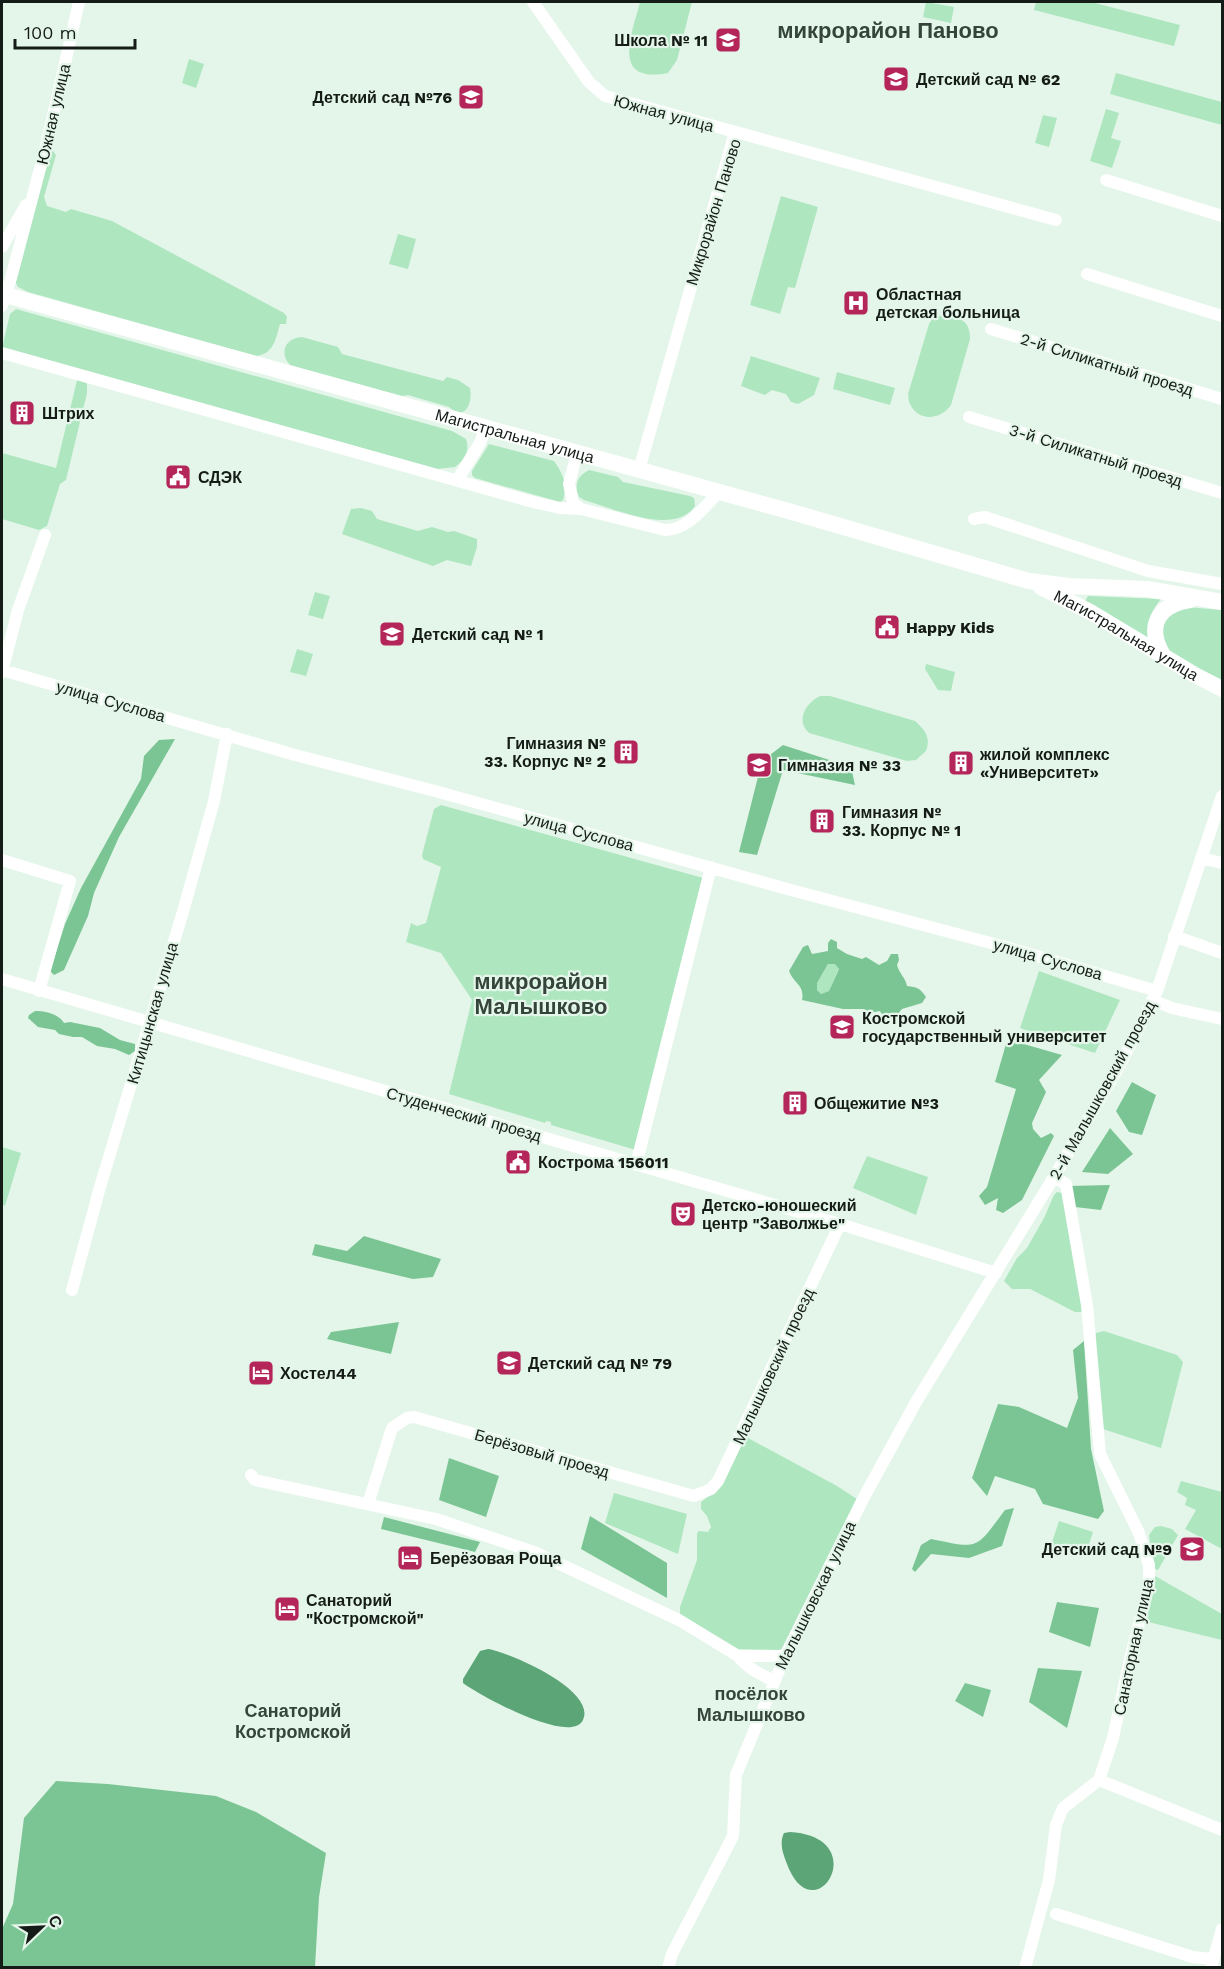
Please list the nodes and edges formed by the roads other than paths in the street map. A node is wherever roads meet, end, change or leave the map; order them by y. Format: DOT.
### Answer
graph roads {
  1 [pos="79,2"];
  2 [pos="533,2"];
  3 [pos="735,132"];
  4 [pos="1106,180"];
  5 [pos="34,191"];
  6 [pos="1222,216"];
  7 [pos="1056,220"];
  8 [pos="2,247"];
  9 [pos="1087,274"];
  10 [pos="3,299"];
  11 [pos="1222,316"];
  12 [pos="991,329"];
  13 [pos="2,353"];
  14 [pos="1222,399"];
  15 [pos="969,417"];
  16 [pos="485,429"];
  17 [pos="577,453"];
  18 [pos="639,470"];
  19 [pos="458,479"];
  20 [pos="719,492"];
  21 [pos="1222,493"];
  22 [pos="581,509"];
  23 [pos="974,519"];
  24 [pos="45,535"];
  25 [pos="1029,581"];
  26 [pos="1222,584"];
  27 [pos="1197,599"];
  28 [pos="1222,602"];
  29 [pos="1163,655"];
  30 [pos="2,671"];
  31 [pos="1222,689"];
  32 [pos="227,734"];
  33 [pos="1222,796"];
  34 [pos="1201,858"];
  35 [pos="2,860"];
  36 [pos="1222,863"];
  37 [pos="711,867"];
  38 [pos="1174,936"];
  39 [pos="1222,953"];
  40 [pos="2,979"];
  41 [pos="39,991"];
  42 [pos="1155,995"];
  43 [pos="1222,1019"];
  44 [pos="149,1023"];
  45 [pos="636,1165"];
  46 [pos="1054,1178"];
  47 [pos="840,1224"];
  48 [pos="996,1273"];
  49 [pos="72,1290"];
  50 [pos="251,1475"];
  51 [pos="694,1496"];
  52 [pos="368,1504"];
  53 [pos="738,1656"];
  54 [pos="785,1656"];
  55 [pos="774,1681"];
  56 [pos="1099,1780"];
  57 [pos="1222,1830"];
  58 [pos="1056,1914"];
  59 [pos="1222,1929"];
  60 [pos="1211,1963"];
  61 [pos="668,1968"];
  62 [pos="1026,1968"];
  1 -- 5 [label="street, Южная улица"];
  2 -- 3 [label="street, Южная улица"];
  3 -- 7 [label="street, Микрорайон Паново"];
  3 -- 18 [label="street, Микрорайон Паново"];
  4 -- 6 [label="street"];
  5 -- 8 [label="street, Южная улица"];
  5 -- 10 [label="street, Южная улица"];
  9 -- 11 [label="street"];
  10 -- 16 [label="highway, Магистральная улица"];
  12 -- 14 [label="street, 2-й Силикатный проезд"];
  13 -- 19 [label="street"];
  15 -- 21 [label="street, 3-й Силикатный проезд"];
  16 -- 17 [label="highway, Магистральная улица"];
  16 -- 19 [label="street"];
  17 -- 18 [label="highway, Магистральная улица"];
  17 -- 22 [label="street"];
  18 -- 20 [label="highway, Магистральная улица"];
  19 -- 22 [label="street"];
  20 -- 22 [label="street"];
  20 -- 25 [label="highway, Магистральная улица"];
  23 -- 26 [label="street"];
  24 -- 30 [label="street"];
  25 -- 27 [label="highway, Магистральная улица"];
  25 -- 29 [label="highway, Магистральная улица"];
  27 -- 28 [label="highway, Магистральная улица"];
  27 -- 29 [label="highway"];
  29 -- 31 [label="highway, Магистральная улица"];
  30 -- 32 [label="street, улица Суслова"];
  32 -- 37 [label="street, улица Суслова"];
  32 -- 44 [label="street, Китицынская улица"];
  33 -- 34 [label="street, 2-й Малышковский проезд"];
  34 -- 36 [label="street"];
  34 -- 38 [label="street, 2-й Малышковский проезд"];
  35 -- 41 [label="street"];
  37 -- 42 [label="street, улица Суслова"];
  37 -- 45 [label="street"];
  38 -- 39 [label="street"];
  38 -- 42 [label="street, 2-й Малышковский проезд"];
  40 -- 41 [label="street, Студенческий проезд"];
  41 -- 44 [label="street, Студенческий проезд"];
  42 -- 43 [label="street, улица Суслова"];
  42 -- 46 [label="street, 2-й Малышковский проезд"];
  44 -- 45 [label="street, Студенческий проезд"];
  44 -- 49 [label="street, Китицынская улица"];
  45 -- 47 [label="street, Студенческий проезд"];
  46 -- 48 [label="street, 2-й Малышковский проезд"];
  46 -- 56 [label="street, Санаторная улица"];
  47 -- 48 [label="street, Студенческий проезд"];
  47 -- 51 [label="street, Малышковский проезд"];
  48 -- 54 [label="street, Малышковская улица"];
  50 -- 52 [label="street"];
  51 -- 52 [label="street, Берёзовый проезд"];
  52 -- 53 [label="street"];
  53 -- 54 [label="street"];
  53 -- 55 [label="street"];
  54 -- 55 [label="street, Малышковская улица"];
  55 -- 61 [label="street, Малышковская улица"];
  56 -- 57 [label="street"];
  56 -- 62 [label="street"];
  58 -- 60 [label="street"];
  59 -- 60 [label="street"];
}
